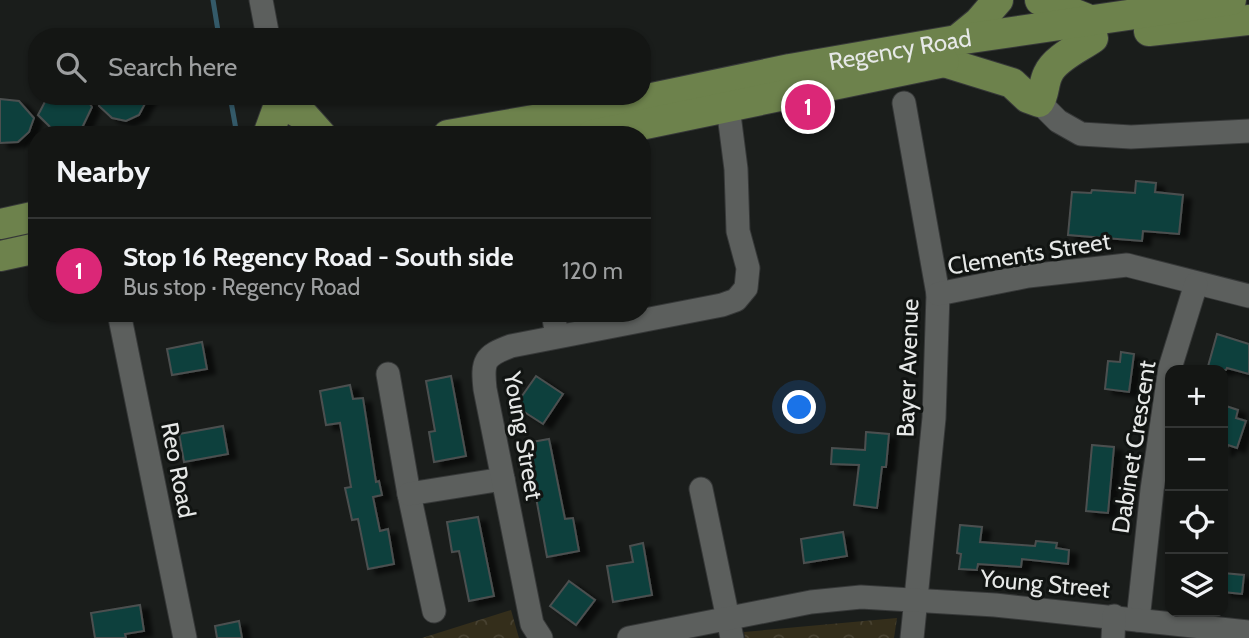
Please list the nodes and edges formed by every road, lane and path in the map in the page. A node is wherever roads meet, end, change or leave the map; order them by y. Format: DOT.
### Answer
graph roads {
  1 [pos="261,0"];
  2 [pos="998,0"];
  3 [pos="1040,0"];
  4 [pos="1231,0"];
  5 [pos="1249,20"];
  6 [pos="266,28"];
  7 [pos="1091,29"];
  8 [pos="951,51"];
  9 [pos="725,95"];
  10 [pos="651,102"];
  11 [pos="1039,102"];
  12 [pos="904,103"];
  13 [pos="277,105"];
  14 [pos="280,105"];
  15 [pos="288,105"];
  16 [pos="624,105"];
  17 [pos="271,126"];
  18 [pos="284,126"];
  19 [pos="313,126"];
  20 [pos="500,126"];
  21 [pos="622,126"];
  22 [pos="1249,131"];
  23 [pos="28,218"];
  24 [pos="0,224"];
  25 [pos="28,250"];
  26 [pos="0,256"];
  27 [pos="1196,284"];
  28 [pos="938,294"];
  29 [pos="1249,296"];
  30 [pos="651,318"];
  31 [pos="121,322"];
  32 [pos="555,322"];
  33 [pos="632,322"];
  34 [pos="557,336"];
  35 [pos="388,374"];
  36 [pos="503,479"];
  37 [pos="701,489"];
  38 [pos="409,494"];
  39 [pos="916,599"];
  40 [pos="433,611"];
  41 [pos="1113,627"];
  42 [pos="1151,627"];
  43 [pos="730,628"];
  44 [pos="1249,632"];
  45 [pos="185,638"];
  46 [pos="541,638"];
  47 [pos="629,638"];
  48 [pos="912,638"];
  1 -- 6 [label="street"];
  2 -- 8 [label="main road"];
  3 -- 7 [label="main road"];
  4 -- 7 [label="main road, Regency Road"];
  5 -- 7 [label="main road, Regency Road"];
  7 -- 8 [label="main road, Regency Road"];
  7 -- 11 [label="main road"];
  8 -- 9 [label="main road, Regency Road"];
  8 -- 11 [label="main road"];
  9 -- 10 [label="main road, Regency Road"];
  9 -- 21 [label="main road, Regency Road"];
  9 -- 30 [label="street, Young Street"];
  11 -- 22 [label="street"];
  12 -- 28 [label="street, Bayer Avenue"];
  13 -- 17 [label="main road"];
  14 -- 18 [label="street"];
  15 -- 19 [label="main road"];
  16 -- 20 [label="main road, Regency Road"];
  23 -- 24 [label="main road"];
  25 -- 26 [label="main road"];
  27 -- 28 [label="street, Clements Street"];
  27 -- 29 [label="street, Clements Street"];
  27 -- 42 [label="street, Dabinet Crescent"];
  28 -- 39 [label="street, Bayer Avenue"];
  31 -- 45 [label="street, Reo Road"];
  32 -- 34 [label="street"];
  33 -- 34 [label="street, Young Street"];
  34 -- 36 [label="street, Young Street"];
  35 -- 38 [label="street"];
  36 -- 38 [label="street"];
  36 -- 46 [label="street, Young Street"];
  37 -- 43 [label="street"];
  38 -- 40 [label="street"];
  39 -- 41 [label="street, Young Street"];
  39 -- 43 [label="street, Young Street"];
  39 -- 48 [label="street, Bayer Avenue"];
  41 -- 42 [label="street, Young Street"];
  42 -- 44 [label="street, Young Street"];
  43 -- 47 [label="street, Young Street"];
}
